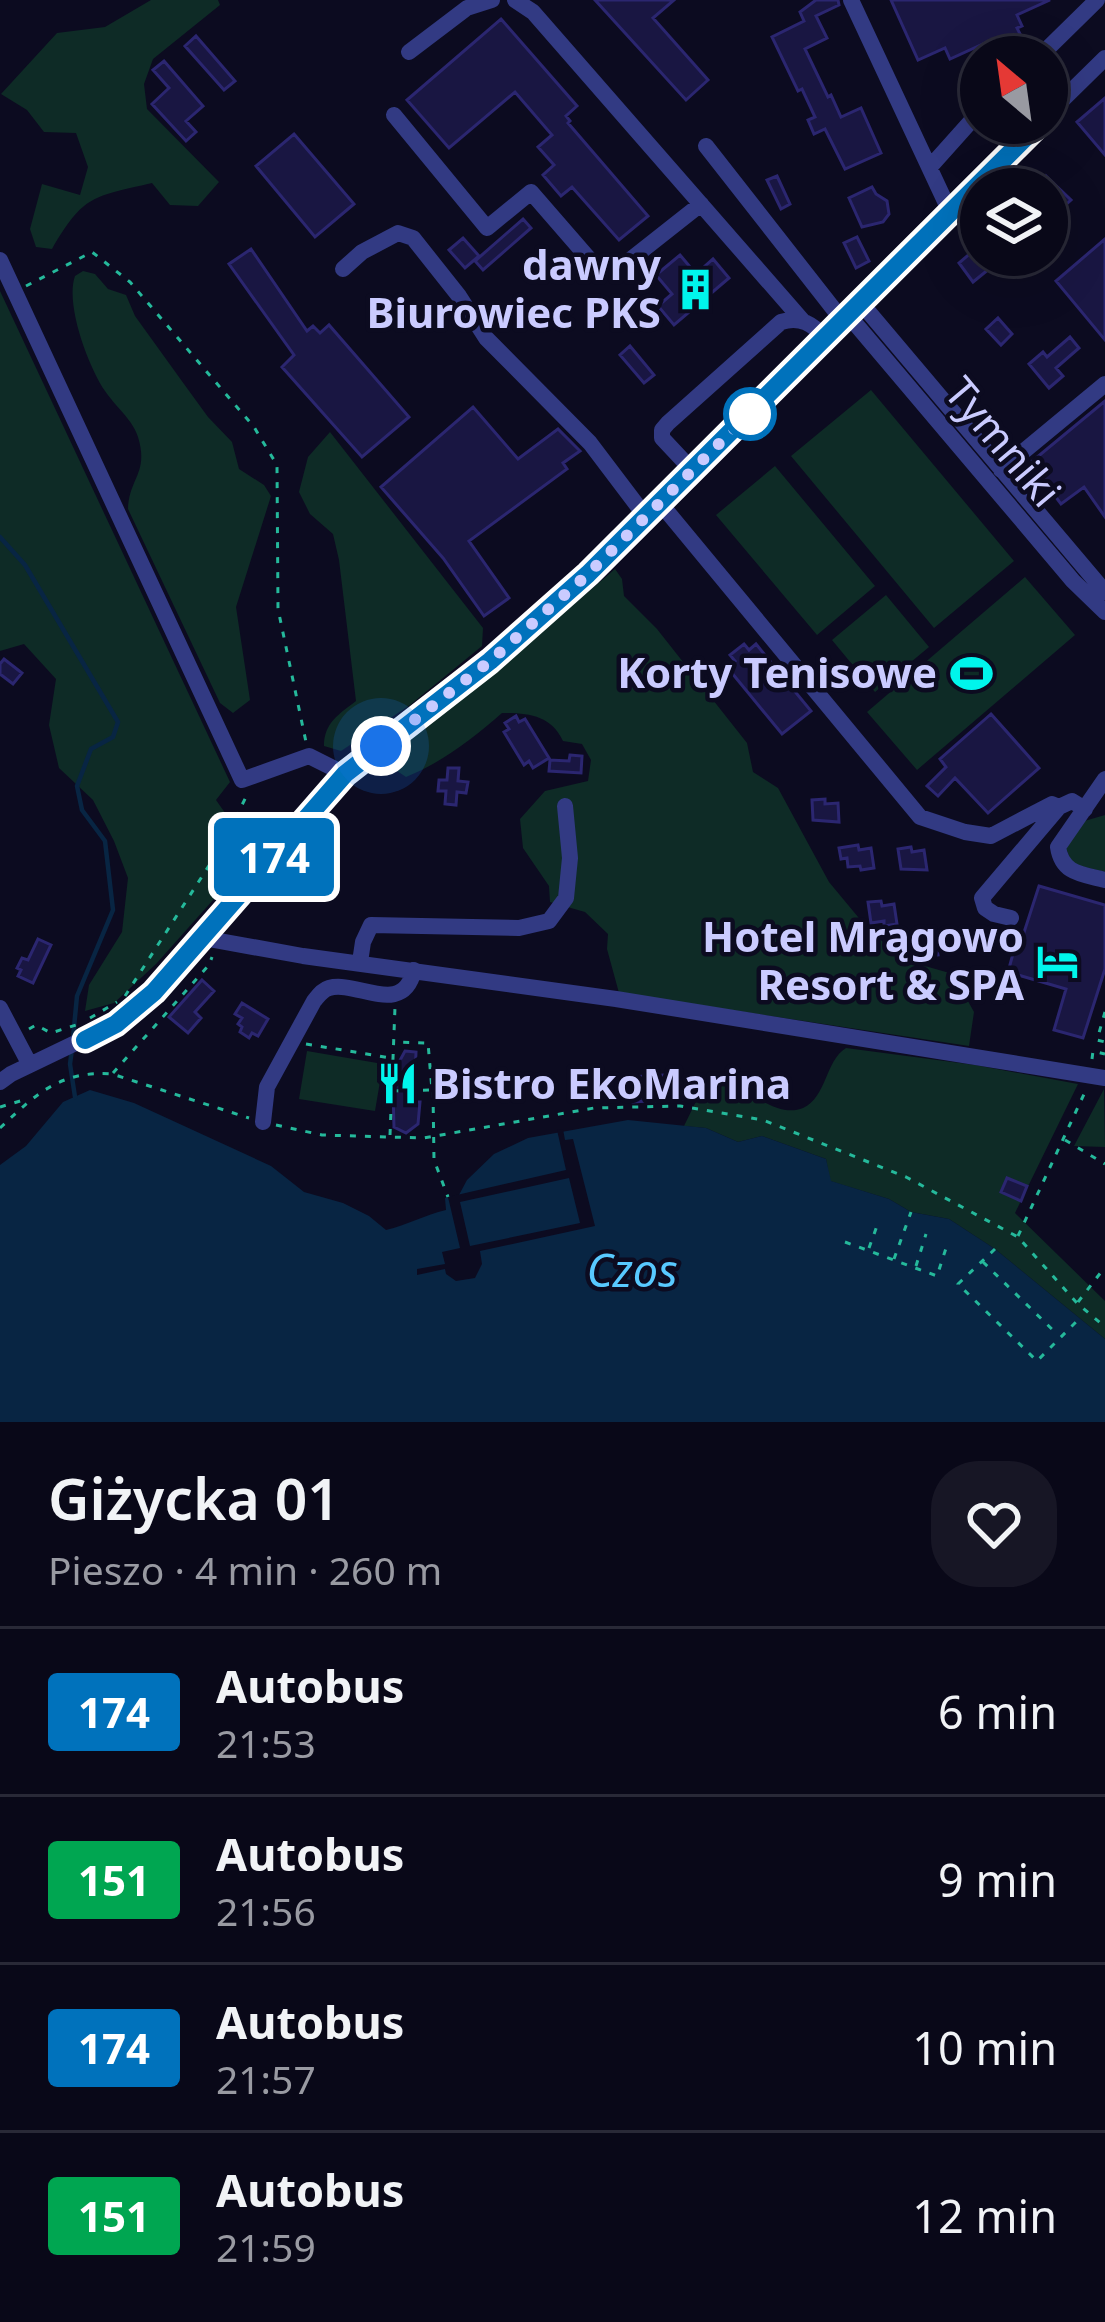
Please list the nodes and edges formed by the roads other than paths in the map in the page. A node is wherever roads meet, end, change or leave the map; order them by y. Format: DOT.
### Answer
graph roads {
  1 [pos="492,0"];
  2 [pos="515,0"];
  3 [pos="851,0"];
  4 [pos="1097,0"];
  5 [pos="1060,36"];
  6 [pos="410,52"];
  7 [pos="1105,58"];
  8 [pos="1068,95"];
  9 [pos="394,115"];
  10 [pos="960,133"];
  11 [pos="1019,144"];
  12 [pos="706,146"];
  13 [pos="930,167"];
  14 [pos="700,204"];
  15 [pos="951,214"];
  16 [pos="0,260"];
  17 [pos="343,269"];
  18 [pos="851,313"];
  19 [pos="802,320"];
  20 [pos="826,338"];
  21 [pos="1105,384"];
  22 [pos="692,470"];
  23 [pos="1001,470"];
  24 [pos="660,503"];
  25 [pos="646,517"];
  26 [pos="1105,592"];
  27 [pos="1105,612"];
  28 [pos="345,774"];
  29 [pos="1105,779"];
  30 [pos="565,806"];
  31 [pos="1059,807"];
  32 [pos="1105,809"];
  33 [pos="1083,810"];
  34 [pos="1105,880"];
  35 [pos="1011,918"];
  36 [pos="209,944"];
  37 [pos="360,962"];
  38 [pos="414,970"];
  39 [pos="0,1008"];
  40 [pos="30,1065"];
  41 [pos="1105,1078"];
  42 [pos="0,1082"];
  43 [pos="263,1122"];
  1 -- 6 [label="street"];
  2 -- 14 [label="street"];
  3 -- 13 [label="street"];
  4 -- 5 [label="street"];
  7 -- 8 [label="street"];
  9 -- 14 [label="street"];
  10 -- 13 [label="street"];
  11 -- 15 [label="street"];
  12 -- 18 [label="street"];
  13 -- 15 [label="street"];
  14 -- 19 [label="street"];
  15 -- 18 [label="street"];
  16 -- 28 [label="street"];
  17 -- 25 [label="street"];
  18 -- 20 [label="street"];
  18 -- 23 [label="street, Tymniki"];
  18 -- 27 [label="street, Tymniki"];
  19 -- 20 [label="street"];
  19 -- 22 [label="street"];
  20 -- 22 [label="street"];
  21 -- 23 [label="street"];
  22 -- 24 [label="street"];
  23 -- 26 [label="street, Tymniki"];
  24 -- 25 [label="street"];
  24 -- 31 [label="street"];
  25 -- 28 [label="street"];
  28 -- 36 [label="street"];
  29 -- 33 [label="street"];
  30 -- 37 [label="street"];
  31 -- 33 [label="street"];
  31 -- 35 [label="street"];
  32 -- 33 [label="street"];
  33 -- 34 [label="street"];
  36 -- 37 [label="street"];
  36 -- 40 [label="street"];
  37 -- 38 [label="street"];
  38 -- 41 [label="street"];
  38 -- 43 [label="street"];
  39 -- 40 [label="street"];
  40 -- 42 [label="street"];
}
